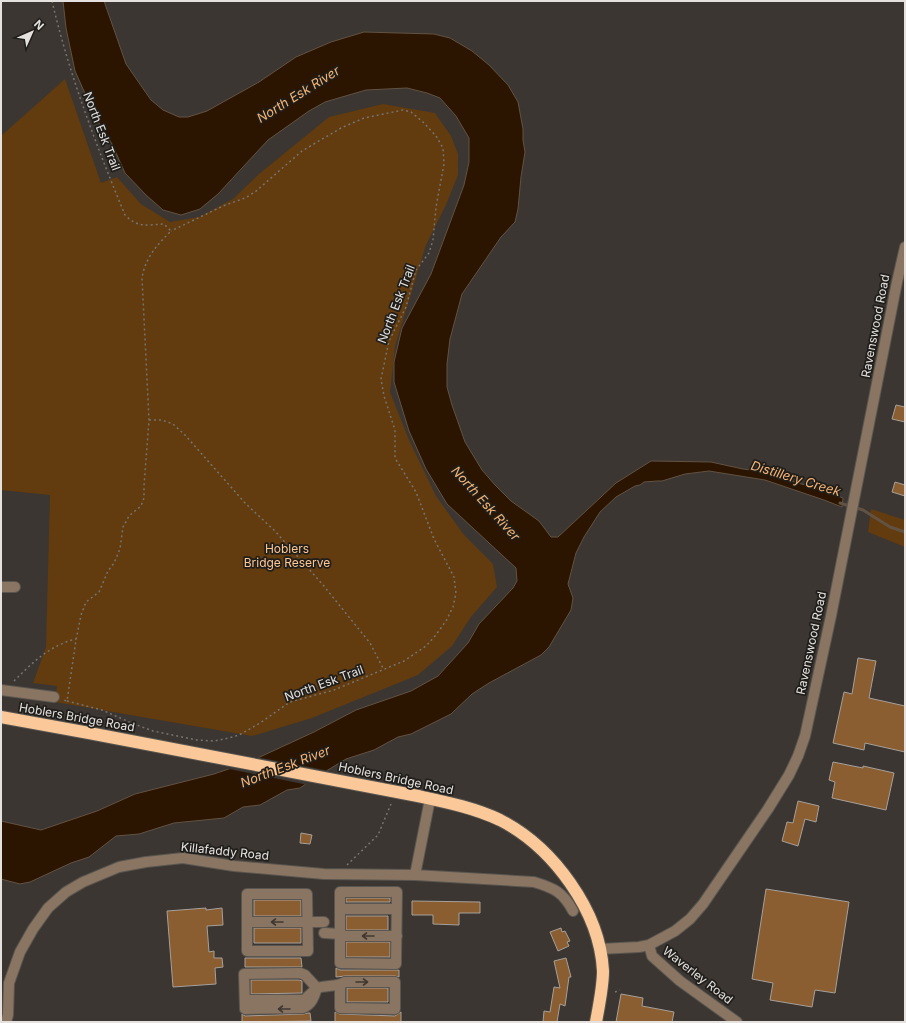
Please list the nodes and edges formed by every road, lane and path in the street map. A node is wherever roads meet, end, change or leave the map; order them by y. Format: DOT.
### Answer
graph roads {
  1 [pos="52,1"];
  2 [pos="171,231"];
  3 [pos="905,247"];
  4 [pos="149,420"];
  5 [pos="1,587"];
  6 [pos="15,588"];
  7 [pos="76,640"];
  8 [pos="384,670"];
  9 [pos="5,691"];
  10 [pos="54,697"];
  11 [pos="67,701"];
  12 [pos="1,717"];
  13 [pos="430,799"];
  14 [pos="391,804"];
  15 [pos="346,865"];
  16 [pos="415,875"];
  17 [pos="340,909"];
  18 [pos="396,909"];
  19 [pos="573,911"];
  20 [pos="247,922"];
  21 [pos="308,922"];
  22 [pos="324,922"];
  23 [pos="324,933"];
  24 [pos="340,934"];
  25 [pos="396,936"];
  26 [pos="649,945"];
  27 [pos="600,949"];
  28 [pos="321,986"];
  29 [pos="340,986"];
  30 [pos="620,990"];
  31 [pos="615,992"];
  32 [pos="8,1020"];
  33 [pos="596,1022"];
  34 [pos="737,1022"];
  1 -- 2 [label="path, North Esk Trail"];
  2 -- 4 [label="path, North Esk Trail"];
  2 -- 8 [label="path, North Esk Trail"];
  3 -- 26 [label="street, Ravenswood Road"];
  4 -- 7 [label="path, North Esk Trail"];
  4 -- 8 [label="path, North Esk Trail"];
  5 -- 6 [label="street"];
  7 -- 9 [label="path"];
  7 -- 11 [label="path, North Esk Trail"];
  8 -- 11 [label="path, North Esk Trail"];
  9 -- 10 [label="street"];
  10 -- 11 [label="path, North Esk Trail"];
  12 -- 13 [label="highway, Hoblers Bridge Road"];
  13 -- 16 [label="street"];
  13 -- 27 [label="highway, Hoblers Bridge Road"];
  14 -- 15 [label="path"];
  16 -- 19 [label="street, Killafaddy Road"];
  16 -- 32 [label="street, Killafaddy Road"];
  17 -- 18 [label="street"];
  17 -- 18 [label="street"];
  17 -- 24 [label="street"];
  18 -- 25 [label="street"];
  21 -- 20 [label="street, one-way"];
  20 -- 21 [label="street"];
  20 -- 21 [label="street"];
  21 -- 22 [label="street"];
  23 -- 24 [label="street"];
  25 -- 24 [label="street, one-way"];
  24 -- 25 [label="street"];
  26 -- 27 [label="street, Ravenswood Road"];
  26 -- 34 [label="street, Waverley Road"];
  27 -- 33 [label="highway, Hoblers Bridge Road"];
  28 -- 28 [label="street, one-way"];
  28 -- 29 [label="street"];
  29 -- 29 [label="street, one-way"];
  30 -- 31 [label="path"];
}
